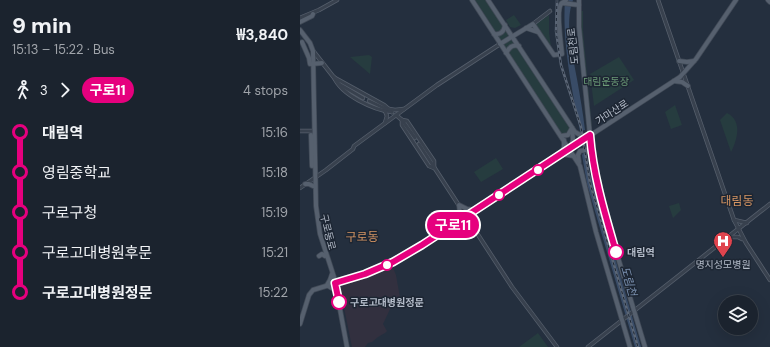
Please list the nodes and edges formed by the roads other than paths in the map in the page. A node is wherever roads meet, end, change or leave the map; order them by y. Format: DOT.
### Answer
graph roads {
  1 [pos="337,0"];
  2 [pos="472,0"];
  3 [pos="488,0"];
  4 [pos="566,0"];
  5 [pos="579,0"];
  6 [pos="658,0"];
  7 [pos="736,0"];
  8 [pos="560,3"];
  9 [pos="579,6"];
  10 [pos="550,11"];
  11 [pos="314,13"];
  12 [pos="300,20"];
  13 [pos="532,24"];
  14 [pos="505,25"];
  15 [pos="526,28"];
  16 [pos="300,30"];
  17 [pos="518,32"];
  18 [pos="538,32"];
  19 [pos="494,34"];
  20 [pos="300,35"];
  21 [pos="512,36"];
  22 [pos="301,41"];
  23 [pos="500,44"];
  24 [pos="518,44"];
  25 [pos="312,51"];
  26 [pos="506,53"];
  27 [pos="679,60"];
  28 [pos="695,61"];
  29 [pos="311,62"];
  30 [pos="322,62"];
  31 [pos="683,73"];
  32 [pos="334,77"];
  33 [pos="673,81"];
  34 [pos="688,86"];
  35 [pos="363,98"];
  36 [pos="369,101"];
  37 [pos="404,109"];
  38 [pos="387,110"];
  39 [pos="392,112"];
  40 [pos="396,115"];
  41 [pos="403,120"];
  42 [pos="385,123"];
  43 [pos="572,127"];
  44 [pos="300,131"];
  45 [pos="313,131"];
  46 [pos="590,135"];
  47 [pos="562,138"];
  48 [pos="569,149"];
  49 [pos="561,154"];
  50 [pos="592,154"];
  51 [pos="574,156"];
  52 [pos="580,166"];
  53 [pos="314,178"];
  54 [pos="306,184"];
  55 [pos="313,186"];
  56 [pos="300,188"];
  57 [pos="770,204"];
  58 [pos="459,205"];
  59 [pos="476,210"];
  60 [pos="466,216"];
  61 [pos="734,220"];
  62 [pos="457,222"];
  63 [pos="747,223"];
  64 [pos="472,225"];
  65 [pos="738,230"];
  66 [pos="729,237"];
  67 [pos="744,240"];
  68 [pos="319,256"];
  69 [pos="325,256"];
  70 [pos="333,276"];
  71 [pos="344,280"];
  72 [pos="770,280"];
  73 [pos="335,283"];
  74 [pos="325,285"];
  75 [pos="337,291"];
  76 [pos="633,312"];
  77 [pos="623,320"];
  78 [pos="300,324"];
  79 [pos="347,347"];
  80 [pos="557,347"];
  81 [pos="588,347"];
  82 [pos="630,347"];
  83 [pos="645,347"];
  1 -- 11 [label="street"];
  2 -- 19 [label="main road"];
  3 -- 14 [label="main road"];
  4 -- 8 [label="main road"];
  5 -- 9 [label="main road, 도림천로"];
  6 -- 27 [label="street"];
  7 -- 28 [label="main road, 가마산로"];
  8 -- 9 [label="main road"];
  8 -- 18 [label="main road, 도림천로"];
  9 -- 46 [label="main road, 도림천로"];
  10 -- 13 [label="street"];
  11 -- 12 [label="main road"];
  13 -- 15 [label="main road"];
  13 -- 18 [label="main road"];
  14 -- 19 [label="main road"];
  14 -- 21 [label="main road"];
  15 -- 17 [label="main road"];
  15 -- 18 [label="main road"];
  16 -- 25 [label="main road"];
  17 -- 21 [label="main road"];
  17 -- 24 [label="main road"];
  19 -- 23 [label="main road"];
  20 -- 25 [label="main road"];
  21 -- 23 [label="main road"];
  21 -- 24 [label="main road"];
  22 -- 25 [label="main road"];
  22 -- 29 [label="main road, 구로동로"];
  23 -- 26 [label="main road"];
  23 -- 37 [label="street"];
  24 -- 26 [label="main road"];
  24 -- 43 [label="main road"];
  25 -- 29 [label="main road, 구로동로"];
  25 -- 30 [label="street"];
  26 -- 47 [label="main road"];
  27 -- 28 [label="main road"];
  27 -- 31 [label="street"];
  28 -- 31 [label="main road, 가마산로"];
  29 -- 30 [label="main road"];
  29 -- 45 [label="main road, 구로동로"];
  30 -- 32 [label="street"];
  31 -- 33 [label="main road, 가마산로"];
  31 -- 34 [label="street"];
  32 -- 35 [label="street"];
  32 -- 35 [label="street"];
  33 -- 34 [label="main road"];
  33 -- 46 [label="main road, 가마산로"];
  34 -- 61 [label="street"];
  35 -- 36 [label="street"];
  35 -- 36 [label="street"];
  36 -- 38 [label="street"];
  36 -- 38 [label="street"];
  36 -- 39 [label="street"];
  37 -- 38 [label="street"];
  37 -- 40 [label="street"];
  37 -- 41 [label="street"];
  38 -- 39 [label="street"];
  38 -- 42 [label="street"];
  39 -- 40 [label="street"];
  40 -- 41 [label="street"];
  40 -- 42 [label="street"];
  41 -- 58 [label="street"];
  42 -- 53 [label="street"];
  43 -- 46 [label="main road"];
  43 -- 47 [label="main road"];
  43 -- 48 [label="main road"];
  44 -- 45 [label="street"];
  45 -- 53 [label="main road, 구로동로"];
  46 -- 48 [label="main road, 가마산로"];
  46 -- 50 [label="main road, 도림천로"];
  47 -- 48 [label="main road"];
  47 -- 49 [label="main road"];
  48 -- 49 [label="main road, 가마산로"];
  48 -- 51 [label="main road"];
  49 -- 51 [label="main road"];
  49 -- 59 [label="main road, 가마산로"];
  50 -- 52 [label="main road"];
  50 -- 76 [label="main road, 도림천로"];
  51 -- 52 [label="main road"];
  52 -- 77 [label="main road"];
  53 -- 54 [label="street"];
  53 -- 55 [label="main road, 구로동로"];
  53 -- 70 [label="main road, 구로동로"];
  54 -- 55 [label="main road"];
  54 -- 56 [label="street"];
  55 -- 69 [label="main road, 구로동로"];
  57 -- 63 [label="street"];
  58 -- 59 [label="main road"];
  58 -- 60 [label="street"];
  58 -- 62 [label="main road"];
  59 -- 60 [label="main road, 가마산로"];
  59 -- 64 [label="main road"];
  60 -- 62 [label="main road, 가마산로"];
  60 -- 64 [label="street"];
  61 -- 63 [label="street"];
  61 -- 65 [label="street"];
  62 -- 64 [label="main road"];
  62 -- 71 [label="main road, 가마산로"];
  63 -- 65 [label="street"];
  64 -- 80 [label="street"];
  65 -- 66 [label="street"];
  65 -- 67 [label="street"];
  66 -- 67 [label="street"];
  66 -- 76 [label="street"];
  67 -- 72 [label="street"];
  68 -- 69 [label="main road"];
  69 -- 70 [label="main road, 구로동로"];
  70 -- 71 [label="main road"];
  70 -- 73 [label="main road, 구로동로"];
  70 -- 74 [label="main road"];
  71 -- 73 [label="main road, 가마산로"];
  73 -- 74 [label="main road, 가마산로"];
  73 -- 75 [label="main road, 구로동로"];
  74 -- 75 [label="main road"];
  74 -- 78 [label="main road, 가마산로"];
  75 -- 79 [label="main road, 구로동로"];
  76 -- 77 [label="street"];
  76 -- 83 [label="main road, 도림천로"];
  77 -- 81 [label="street"];
  77 -- 82 [label="main road"];
}
